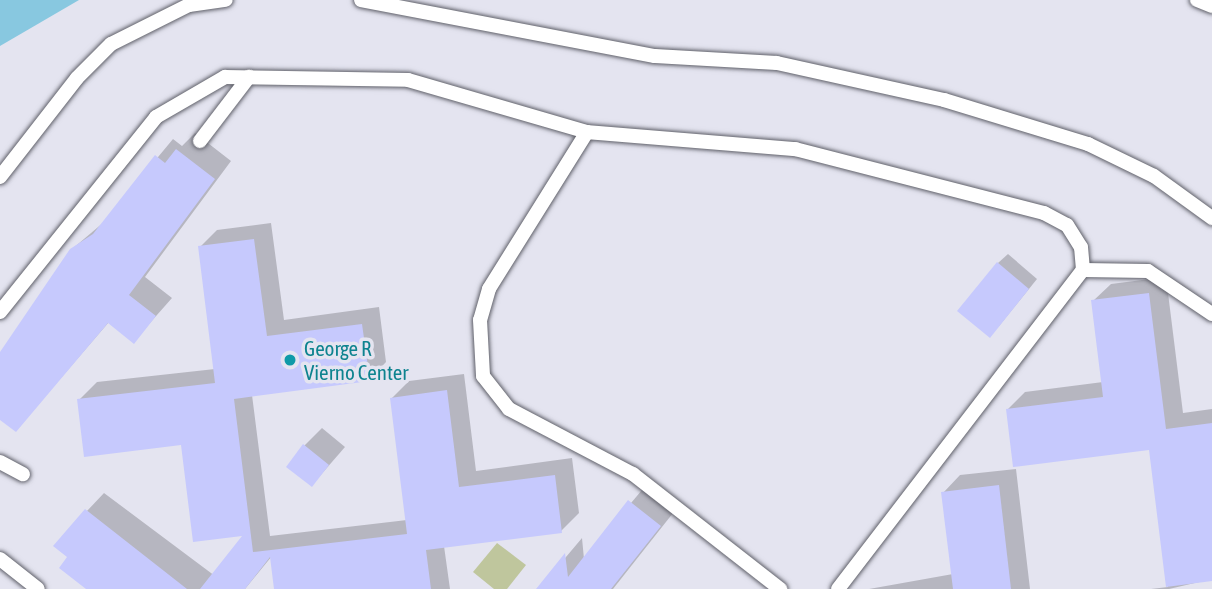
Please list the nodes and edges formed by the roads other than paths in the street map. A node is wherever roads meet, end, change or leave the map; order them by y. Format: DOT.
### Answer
graph roads {
  1 [pos="226,0"];
  2 [pos="362,0"];
  3 [pos="1196,0"];
  4 [pos="1212,6"];
  5 [pos="249,76"];
  6 [pos="587,132"];
  7 [pos="200,141"];
  8 [pos="0,177"];
  9 [pos="1212,218"];
  10 [pos="1083,270"];
  11 [pos="0,312"];
  12 [pos="1212,314"];
  13 [pos="0,462"];
  14 [pos="23,474"];
  15 [pos="0,559"];
  16 [pos="38,589"];
  17 [pos="780,589"];
  18 [pos="838,589"];
  1 -- 8 [label="lane"];
  2 -- 9 [label="lane"];
  3 -- 4 [label="lane"];
  5 -- 6 [label="lane"];
  5 -- 7 [label="lane"];
  5 -- 11 [label="lane"];
  6 -- 10 [label="lane"];
  6 -- 17 [label="lane"];
  10 -- 12 [label="lane"];
  10 -- 18 [label="lane"];
  13 -- 14 [label="lane"];
  15 -- 16 [label="lane"];
}
